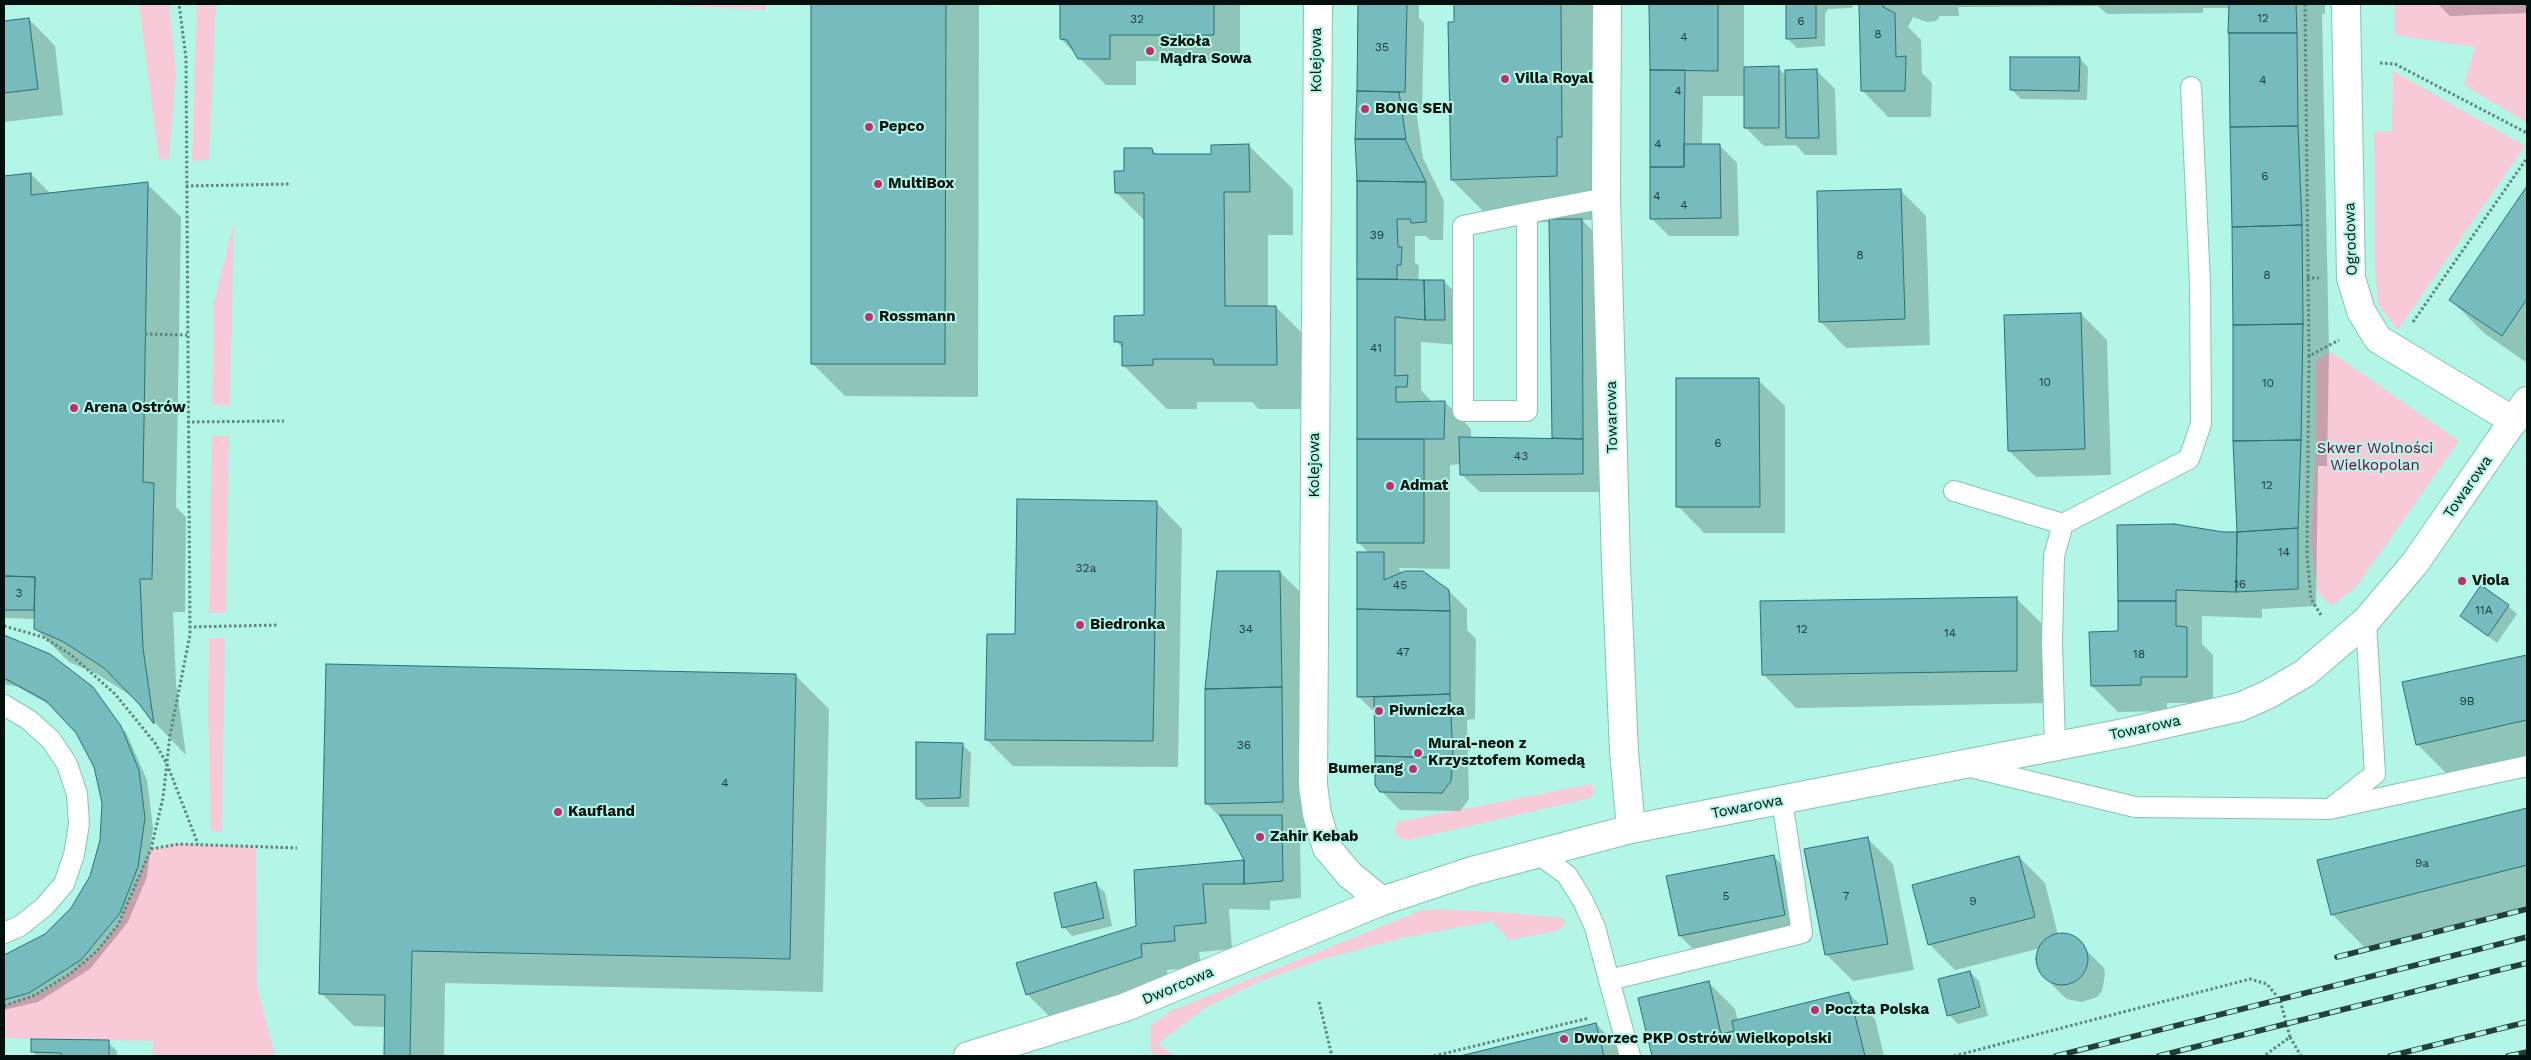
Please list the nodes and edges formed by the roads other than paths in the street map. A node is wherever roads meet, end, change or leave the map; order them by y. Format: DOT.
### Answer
graph roads {
  1 [pos="1318,4"];
  2 [pos="1607,4"];
  3 [pos="2346,4"];
  4 [pos="2191,87"];
  5 [pos="1606,198"];
  6 [pos="1527,214"];
  7 [pos="2520,411"];
  8 [pos="1954,491"];
  9 [pos="2063,524"];
  10 [pos="2366,621"];
  11 [pos="4,705"];
  12 [pos="2055,746"];
  13 [pos="1962,765"];
  14 [pos="2527,766"];
  15 [pos="1782,800"];
  16 [pos="2330,809"];
  17 [pos="1631,829"];
  18 [pos="1538,854"];
  19 [pos="1382,901"];
  20 [pos="4,933"];
  21 [pos="1609,980"];
  22 [pos="968,1056"];
  23 [pos="1630,1056"];
  1 -- 19 [label="street, Kolejowa"];
  2 -- 5 [label="street, Towarowa"];
  3 -- 7 [label="street, Ogrodowa"];
  4 -- 9 [label="lane"];
  5 -- 6 [label="lane"];
  5 -- 17 [label="street, Towarowa"];
  6 -- 6 [label="lane"];
  7 -- 10 [label="street, Towarowa"];
  8 -- 9 [label="lane"];
  9 -- 12 [label="lane"];
  10 -- 12 [label="street, Towarowa"];
  10 -- 16 [label="lane"];
  11 -- 20 [label="lane"];
  12 -- 13 [label="street, Towarowa"];
  13 -- 15 [label="street, Towarowa"];
  13 -- 16 [label="lane"];
  14 -- 16 [label="lane"];
  15 -- 17 [label="street, Towarowa"];
  15 -- 21 [label="lane"];
  17 -- 18 [label="street, Towarowa"];
  18 -- 19 [label="street, Towarowa"];
  18 -- 21 [label="lane"];
  19 -- 22 [label="street, Dworcowa"];
  21 -- 23 [label="lane"];
}
